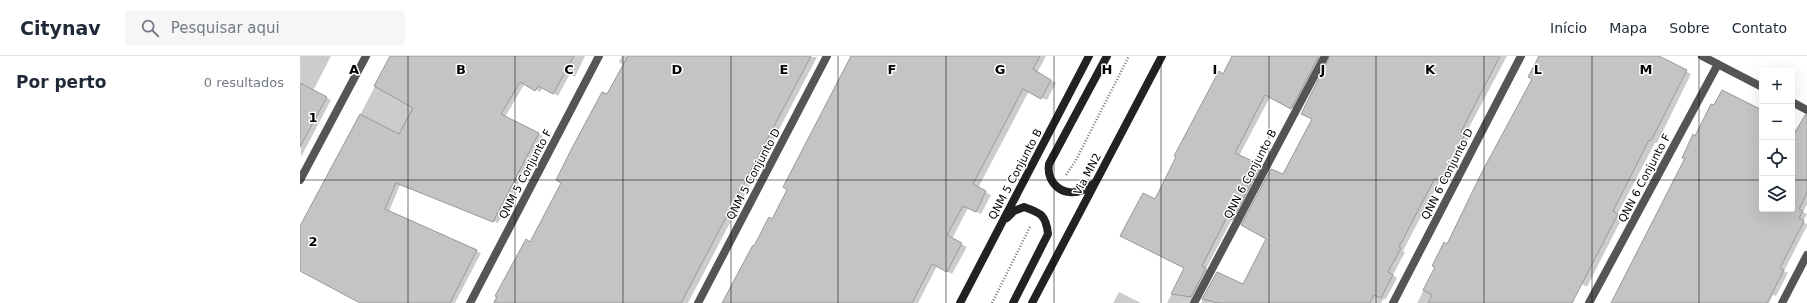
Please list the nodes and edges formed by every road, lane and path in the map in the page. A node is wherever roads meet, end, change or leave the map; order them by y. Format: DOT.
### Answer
graph roads {
  1 [pos="366,56"];
  2 [pos="599,56"];
  3 [pos="828,56"];
  4 [pos="1089,56"];
  5 [pos="1108,56"];
  6 [pos="1162,56"];
  7 [pos="1325,56"];
  8 [pos="1521,56"];
  9 [pos="1702,56"];
  10 [pos="1718,64"];
  11 [pos="1759,85"];
  12 [pos="1795,104"];
  13 [pos="1807,110"];
  14 [pos="300,180"];
  15 [pos="1093,184"];
  16 [pos="1001,224"];
  17 [pos="1807,255"];
  18 [pos="470,303"];
  19 [pos="698,303"];
  20 [pos="960,303"];
  21 [pos="1013,303"];
  22 [pos="1032,303"];
  23 [pos="1194,303"];
  24 [pos="1392,303"];
  25 [pos="1589,303"];
  26 [pos="1782,303"];
  1 -- 14 [label="street"];
  2 -- 18 [label="street, QNM 5 Conjunto F"];
  3 -- 19 [label="street, QNM 5 Conjunto D"];
  4 -- 16 [label="main road, QNM 5 Conjunto B"];
  5 -- 15 [label="main road"];
  6 -- 15 [label="main road, Via MN2"];
  7 -- 23 [label="street, QNN 6 Conjunto B"];
  8 -- 24 [label="street, QNN 6 Conjunto D"];
  9 -- 10 [label="street"];
  10 -- 11 [label="street"];
  10 -- 25 [label="street, QNN 6 Conjunto F"];
  12 -- 13 [label="street"];
  15 -- 22 [label="main road, Via MN2"];
  16 -- 20 [label="main road, QNM 5 Conjunto B"];
  16 -- 21 [label="main road"];
  17 -- 26 [label="street"];
}
